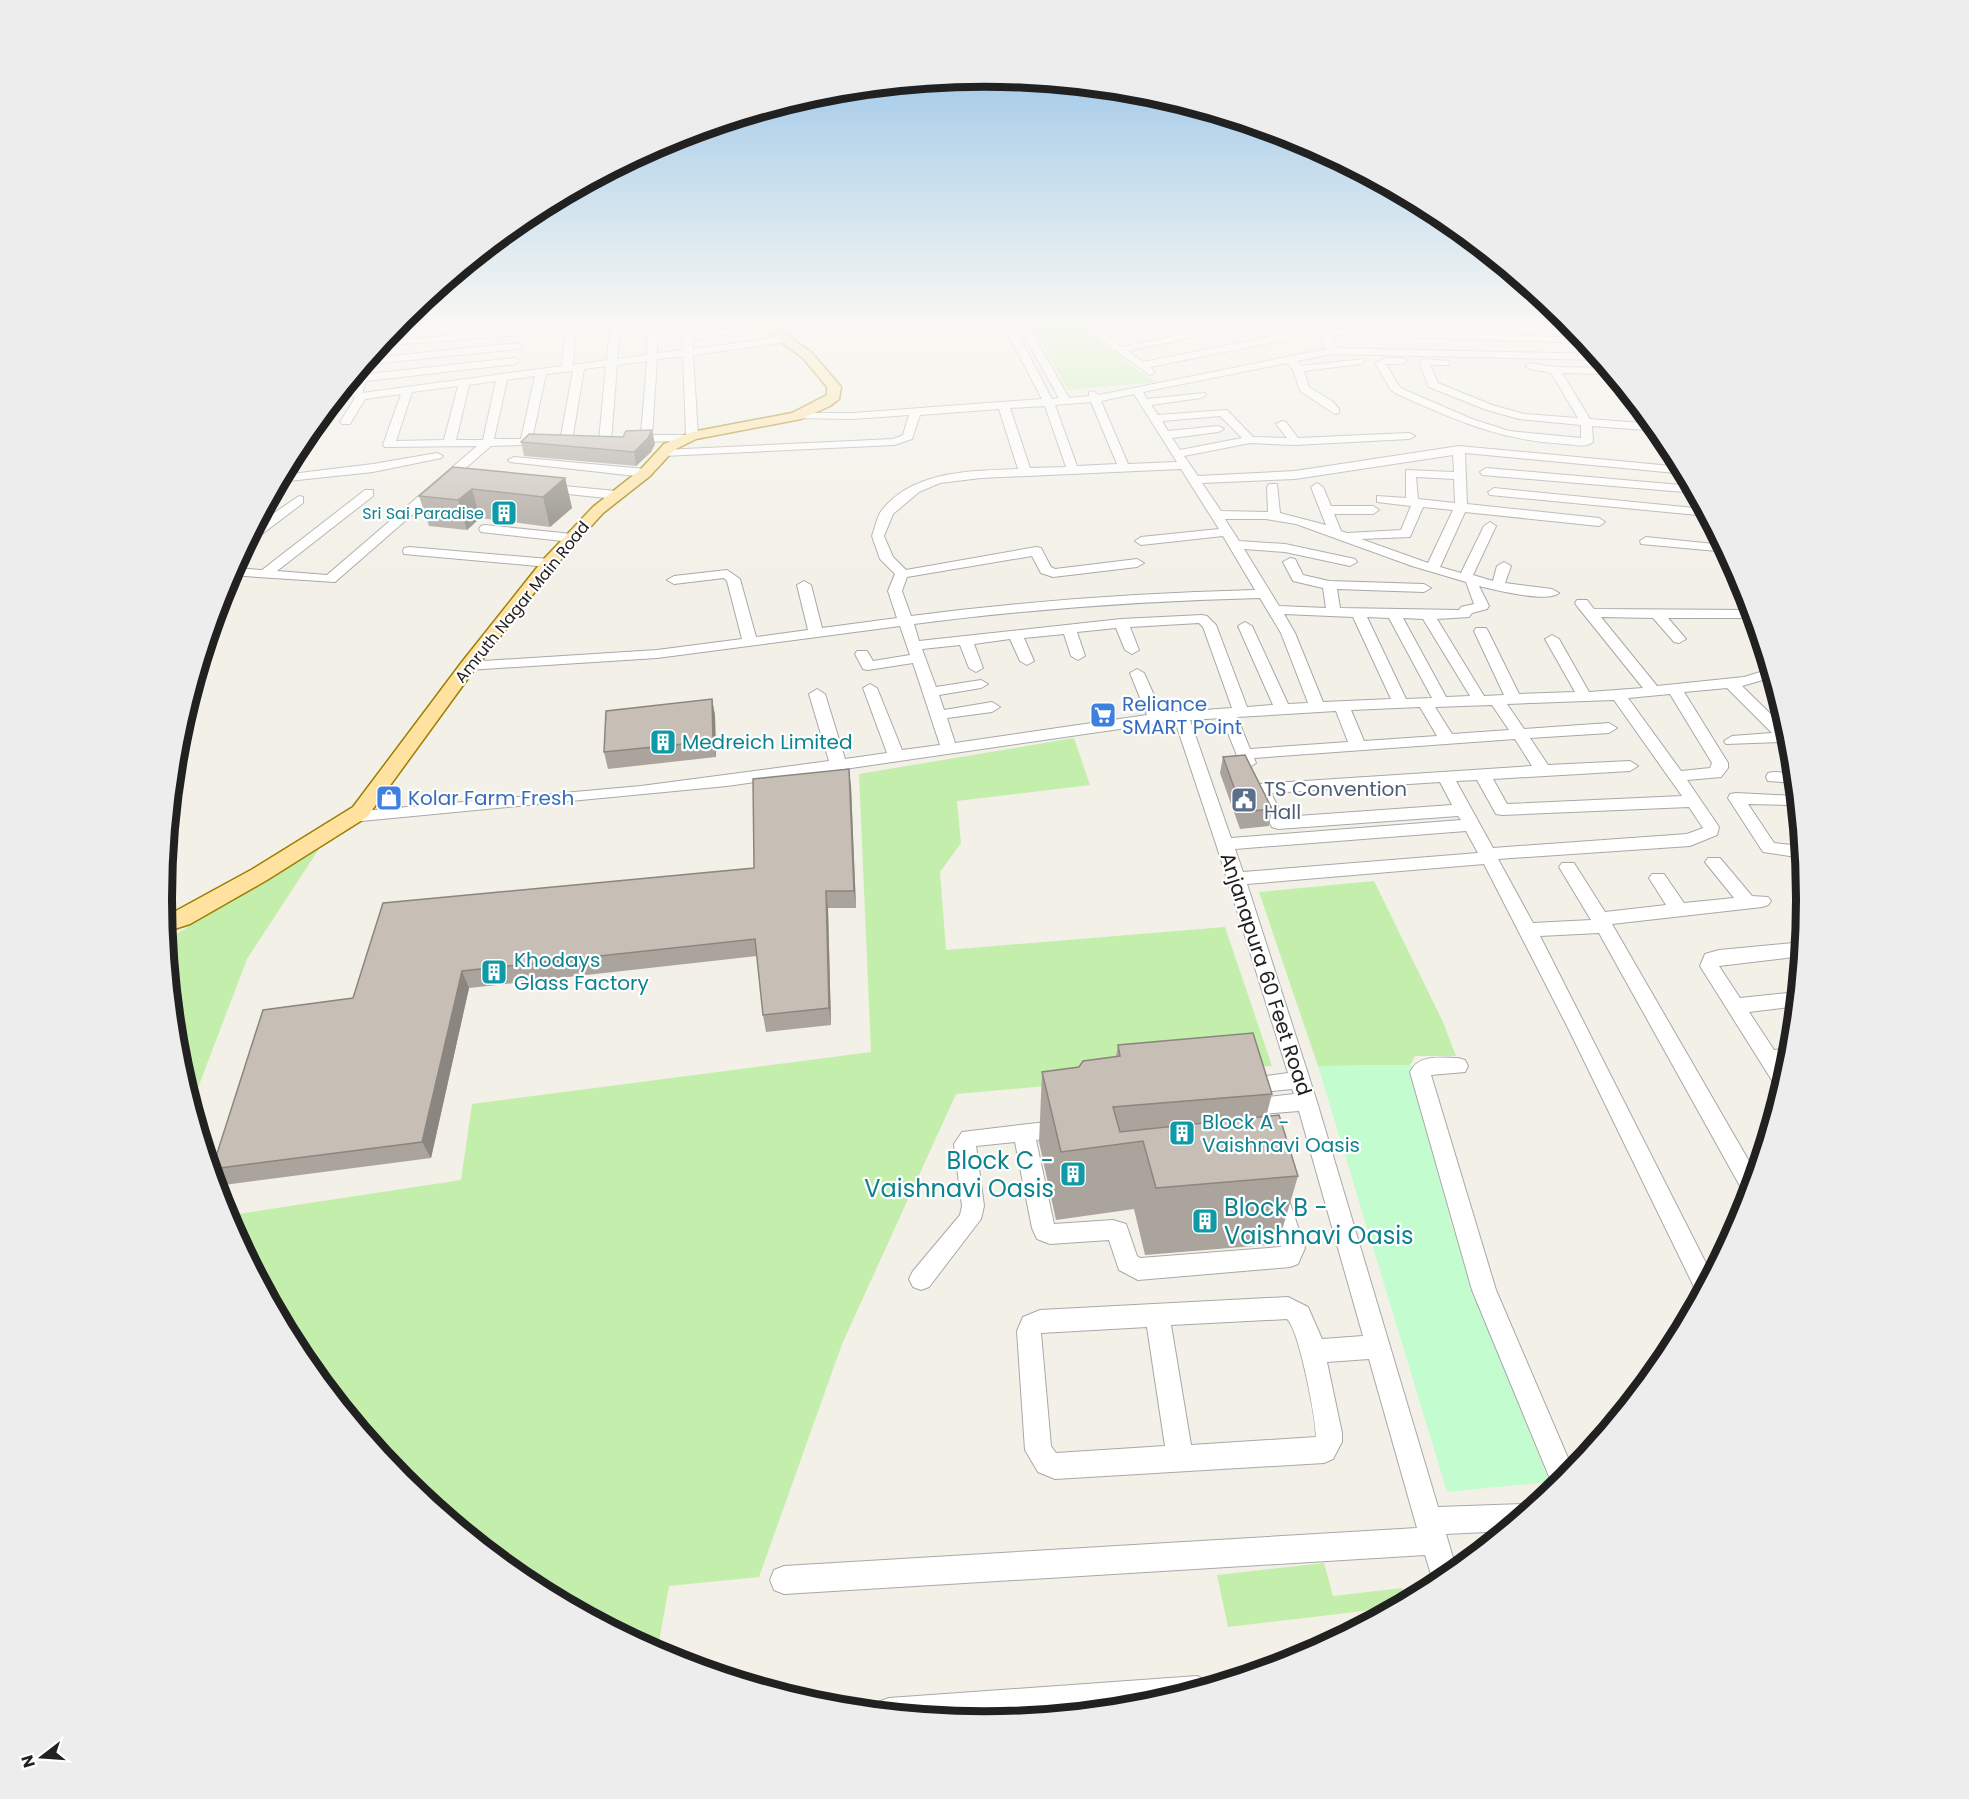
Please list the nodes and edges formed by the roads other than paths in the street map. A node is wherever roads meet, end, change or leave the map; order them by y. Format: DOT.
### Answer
graph roads {
  1 [pos="352,411"];
  2 [pos="400,411"];
  3 [pos="457,411"];
  4 [pos="495,411"];
  5 [pos="533,411"];
  6 [pos="574,411"];
  7 [pos="605,411"];
  8 [pos="649,411"];
  9 [pos="688,411"];
  10 [pos="807,411"];
  11 [pos="857,411"];
  12 [pos="916,411"];
  13 [pos="1006,411"];
  14 [pos="1052,411"];
  15 [pos="1100,411"];
  16 [pos="1148,411"];
  17 [pos="1445,411"];
  18 [pos="1501,411"];
  19 [pos="1579,411"];
  20 [pos="801,414"];
  21 [pos="1515,416"];
  22 [pos="1153,419"];
  23 [pos="346,422"];
  24 [pos="1586,422"];
  25 [pos="1282,424"];
  26 [pos="1645,427"];
  27 [pos="885,428"];
  28 [pos="1218,429"];
  29 [pos="1165,435"];
  30 [pos="1512,435"];
  31 [pos="1409,436"];
  32 [pos="689,437"];
  33 [pos="646,438"];
  34 [pos="1250,440"];
  35 [pos="526,442"];
  36 [pos="1295,442"];
  37 [pos="449,443"];
  38 [pos="488,443"];
  39 [pos="1459,449"];
  40 [pos="663,453"];
  41 [pos="437,456"];
  42 [pos="514,460"];
  43 [pos="1180,460"];
  44 [pos="1124,468"];
  45 [pos="1674,470"];
  46 [pos="1073,471"];
  47 [pos="1026,472"];
  48 [pos="1486,472"];
  49 [pos="645,473"];
  50 [pos="1460,476"];
  51 [pos="290,478"];
  52 [pos="1195,480"];
  53 [pos="525,487"];
  54 [pos="1273,487"];
  55 [pos="1317,487"];
  56 [pos="1686,489"];
  57 [pos="1494,492"];
  58 [pos="369,493"];
  59 [pos="616,495"];
  60 [pos="1381,498"];
  61 [pos="298,500"];
  62 [pos="1416,502"];
  63 [pos="1461,506"];
  64 [pos="1327,510"];
  65 [pos="1372,510"];
  66 [pos="1698,512"];
  67 [pos="1217,515"];
  68 [pos="1274,516"];
  69 [pos="1599,522"];
  70 [pos="263,526"];
  71 [pos="1490,526"];
  72 [pos="485,530"];
  73 [pos="1227,532"];
  74 [pos="1339,534"];
  75 [pos="572,538"];
  76 [pos="1141,541"];
  77 [pos="1646,541"];
  78 [pos="1235,545"];
  79 [pos="1717,548"];
  80 [pos="409,551"];
  81 [pos="1290,562"];
  82 [pos="1350,562"];
  83 [pos="549,563"];
  84 [pos="1137,563"];
  85 [pos="1504,566"];
  86 [pos="1433,567"];
  87 [pos="241,573"];
  88 [pos="903,574"];
  89 [pos="264,575"];
  90 [pos="1469,578"];
  91 [pos="674,580"];
  92 [pos="804,585"];
  93 [pos="1329,585"];
  94 [pos="1498,586"];
  95 [pos="1424,588"];
  96 [pos="1552,593"];
  97 [pos="1264,594"];
  98 [pos="1196,596"];
  99 [pos="1274,610"];
  100 [pos="1334,612"];
  101 [pos="1358,613"];
  102 [pos="1394,614"];
  103 [pos="1656,614"];
  104 [pos="1745,614"];
  105 [pos="1428,615"];
  106 [pos="1202,619"];
  107 [pos="904,620"];
  108 [pos="1121,623"];
  109 [pos="1245,626"];
  110 [pos="1069,628"];
  111 [pos="1481,631"];
  112 [pos="816,632"];
  113 [pos="1015,633"];
  114 [pos="1552,639"];
  115 [pos="1679,639"];
  116 [pos="965,640"];
  117 [pos="750,641"];
  118 [pos="1132,650"];
  119 [pos="915,652"];
  120 [pos="862,654"];
  121 [pos="1078,656"];
  122 [pos="1027,661"];
  123 [pos="468,666"];
  124 [pos="976,668"];
  125 [pos="1137,673"];
  126 [pos="1765,677"];
  127 [pos="1731,683"];
  128 [pos="981,684"];
  129 [pos="870,688"];
  130 [pos="1675,690"];
  131 [pos="929,692"];
  132 [pos="1654,692"];
  133 [pos="817,694"];
  134 [pos="1618,695"];
  135 [pos="1585,697"];
  136 [pos="1515,700"];
  137 [pos="1489,701"];
  138 [pos="1425,703"];
  139 [pos="1442,703"];
  140 [pos="1401,704"];
  141 [pos="1342,706"];
  142 [pos="992,707"];
  143 [pos="1317,707"];
  144 [pos="1282,709"];
  145 [pos="1234,712"];
  146 [pos="938,715"];
  147 [pos="1181,716"];
  148 [pos="1156,718"];
  149 [pos="1609,728"];
  150 [pos="1779,731"];
  151 [pos="1520,735"];
  152 [pos="1447,740"];
  153 [pos="1732,741"];
  154 [pos="1781,741"];
  155 [pos="1358,746"];
  156 [pos="949,747"];
  157 [pos="1244,754"];
  158 [pos="897,757"];
  159 [pos="839,766"];
  160 [pos="1630,766"];
  161 [pos="1541,770"];
  162 [pos="1483,775"];
  163 [pos="1676,776"];
  164 [pos="1445,777"];
  165 [pos="1774,777"];
  166 [pos="1787,778"];
  167 [pos="1260,789"];
  168 [pos="1694,801"];
  169 [pos="1791,801"];
  170 [pos="357,812"];
  171 [pos="1468,818"];
  172 [pos="1225,844"];
  173 [pos="1795,851"];
  174 [pos="1490,855"];
  175 [pos="1714,862"];
  176 [pos="1568,867"];
  177 [pos="1658,878"];
  178 [pos="1236,879"];
  179 [pos="1678,909"];
  180 [pos="173,921"];
  181 [pos="1602,922"];
  182 [pos="1528,930"];
  183 [pos="1795,949"];
  184 [pos="1791,1000"];
  185 [pos="1735,1006"];
  186 [pos="1781,1057"];
  187 [pos="1769,1059"];
  188 [pos="1458,1066"];
  189 [pos="1778,1073"];
  190 [pos="1299,1080"];
  191 [pos="1221,1089"];
  192 [pos="1247,1096"];
  193 [pos="1307,1102"];
  194 [pos="1065,1108"];
  195 [pos="1257,1128"];
  196 [pos="1024,1132"];
  197 [pos="1270,1172"];
  198 [pos="1747,1178"];
  199 [pos="1702,1279"];
  200 [pos="921,1280"];
  201 [pos="1157,1315"];
  202 [pos="1378,1347"];
  203 [pos="1311,1351"];
  204 [pos="1180,1459"];
  205 [pos="1561,1472"];
  206 [pos="1509,1519"];
  207 [pos="1432,1531"];
  208 [pos="1443,1570"];
  209 [pos="784,1580"];
  210 [pos="1150,1694"];
  211 [pos="931,1710"];
  1 -- 23 [label="street"];
  2 -- 37 [label="street"];
  3 -- 37 [label="street"];
  4 -- 38 [label="street"];
  5 -- 35 [label="street"];
  6 -- 35 [label="street"];
  7 -- 33 [label="street"];
  8 -- 33 [label="street"];
  9 -- 32 [label="street"];
  10 -- 20 [label="main road, Amruth Nagar Main Road"];
  11 -- 20 [label="street"];
  12 -- 27 [label="street"];
  12 -- 27 [label="street"];
  13 -- 47 [label="street"];
  14 -- 46 [label="street"];
  15 -- 44 [label="street"];
  16 -- 22 [label="street"];
  17 -- 30 [label="street"];
  18 -- 21 [label="street"];
  19 -- 24 [label="street"];
  20 -- 27 [label="street"];
  20 -- 32 [label="main road, Amruth Nagar Main Road"];
  21 -- 24 [label="street"];
  21 -- 30 [label="street"];
  22 -- 29 [label="street"];
  22 -- 34 [label="street"];
  24 -- 26 [label="street"];
  24 -- 30 [label="street"];
  25 -- 36 [label="street"];
  27 -- 40 [label="street"];
  28 -- 29 [label="street"];
  29 -- 43 [label="street"];
  31 -- 36 [label="street"];
  32 -- 33 [label="street"];
  32 -- 40 [label="main road, Amruth Nagar Main Road"];
  34 -- 36 [label="street"];
  34 -- 43 [label="street"];
  35 -- 38 [label="street"];
  37 -- 38 [label="street"];
  38 -- 89 [label="street"];
  39 -- 45 [label="street"];
  39 -- 50 [label="street"];
  39 -- 52 [label="street"];
  40 -- 49 [label="main road, Amruth Nagar Main Road"];
  41 -- 51 [label="street"];
  42 -- 49 [label="street"];
  43 -- 44 [label="street"];
  43 -- 52 [label="street"];
  44 -- 46 [label="street"];
  46 -- 47 [label="street"];
  47 -- 88 [label="street"];
  48 -- 56 [label="street"];
  49 -- 59 [label="main road, Amruth Nagar Main Road"];
  50 -- 62 [label="street"];
  50 -- 63 [label="street"];
  52 -- 67 [label="street"];
  53 -- 59 [label="street"];
  54 -- 68 [label="street"];
  55 -- 64 [label="street"];
  57 -- 66 [label="street"];
  58 -- 89 [label="street"];
  59 -- 75 [label="main road, Amruth Nagar Main Road"];
  60 -- 62 [label="street"];
  61 -- 70 [label="street"];
  62 -- 63 [label="street"];
  62 -- 74 [label="street"];
  63 -- 69 [label="street"];
  63 -- 86 [label="street"];
  64 -- 65 [label="street"];
  64 -- 74 [label="street"];
  67 -- 68 [label="street"];
  67 -- 73 [label="street"];
  68 -- 74 [label="street"];
  71 -- 90 [label="street"];
  72 -- 75 [label="street"];
  73 -- 76 [label="street"];
  73 -- 78 [label="street"];
  74 -- 86 [label="street"];
  75 -- 83 [label="main road, Amruth Nagar Main Road"];
  77 -- 79 [label="street"];
  78 -- 82 [label="street"];
  78 -- 97 [label="street"];
  80 -- 83 [label="street"];
  81 -- 93 [label="street"];
  83 -- 123 [label="main road, Amruth Nagar Main Road"];
  84 -- 88 [label="street"];
  85 -- 94 [label="street"];
  86 -- 90 [label="street"];
  87 -- 89 [label="street"];
  88 -- 107 [label="street"];
  90 -- 94 [label="street"];
  90 -- 105 [label="street"];
  91 -- 117 [label="street"];
  92 -- 112 [label="street"];
  93 -- 95 [label="street"];
  93 -- 100 [label="street"];
  94 -- 96 [label="street"];
  97 -- 98 [label="street"];
  97 -- 99 [label="street"];
  98 -- 106 [label="street"];
  98 -- 107 [label="street"];
  99 -- 100 [label="street"];
  99 -- 143 [label="street"];
  100 -- 101 [label="street"];
  101 -- 102 [label="street"];
  101 -- 140 [label="street"];
  102 -- 105 [label="street"];
  102 -- 139 [label="street"];
  103 -- 104 [label="street"];
  103 -- 115 [label="street"];
  103 -- 132 [label="street"];
  105 -- 137 [label="street"];
  106 -- 108 [label="street"];
  106 -- 145 [label="street"];
  107 -- 112 [label="street"];
  107 -- 119 [label="street"];
  108 -- 110 [label="street"];
  108 -- 118 [label="street"];
  109 -- 144 [label="street"];
  110 -- 113 [label="street"];
  110 -- 121 [label="street"];
  111 -- 136 [label="street"];
  112 -- 117 [label="street"];
  113 -- 116 [label="street"];
  113 -- 122 [label="street"];
  114 -- 135 [label="street"];
  116 -- 119 [label="street"];
  116 -- 124 [label="street"];
  117 -- 123 [label="street"];
  119 -- 120 [label="street"];
  119 -- 131 [label="street"];
  123 -- 170 [label="main road, Amruth Nagar Main Road"];
  125 -- 148 [label="street"];
  126 -- 127 [label="street"];
  127 -- 130 [label="street"];
  127 -- 150 [label="street"];
  128 -- 131 [label="street"];
  129 -- 158 [label="street"];
  130 -- 132 [label="street"];
  130 -- 163 [label="street"];
  131 -- 146 [label="street"];
  132 -- 134 [label="street"];
  133 -- 159 [label="street"];
  134 -- 135 [label="street"];
  134 -- 163 [label="street"];
  135 -- 136 [label="street"];
  136 -- 137 [label="street"];
  137 -- 139 [label="street"];
  137 -- 151 [label="street"];
  138 -- 139 [label="street"];
  138 -- 140 [label="street"];
  138 -- 152 [label="street"];
  140 -- 141 [label="street"];
  141 -- 143 [label="street"];
  141 -- 155 [label="street"];
  142 -- 146 [label="street"];
  143 -- 144 [label="street"];
  144 -- 145 [label="street"];
  145 -- 147 [label="street"];
  145 -- 157 [label="street"];
  146 -- 156 [label="street"];
  147 -- 148 [label="street"];
  147 -- 172 [label="street, Anjanapura 60 Feet Road"];
  148 -- 156 [label="street"];
  149 -- 151 [label="street"];
  151 -- 152 [label="street"];
  151 -- 161 [label="street"];
  152 -- 155 [label="street"];
  153 -- 154 [label="street"];
  155 -- 157 [label="street"];
  156 -- 158 [label="street"];
  157 -- 167 [label="street"];
  158 -- 159 [label="street"];
  159 -- 170 [label="street"];
  160 -- 161 [label="street"];
  161 -- 162 [label="street"];
  162 -- 164 [label="street"];
  162 -- 168 [label="street"];
  163 -- 168 [label="street"];
  164 -- 167 [label="street"];
  164 -- 171 [label="street"];
  165 -- 166 [label="street"];
  167 -- 171 [label="street"];
  168 -- 174 [label="street"];
  169 -- 173 [label="street"];
  170 -- 180 [label="main road, Amruth Nagar Main Road"];
  171 -- 172 [label="street"];
  171 -- 174 [label="street"];
  172 -- 178 [label="street, Anjanapura 60 Feet Road"];
  174 -- 178 [label="street"];
  174 -- 182 [label="street"];
  175 -- 179 [label="street"];
  176 -- 181 [label="street"];
  177 -- 179 [label="street"];
  178 -- 190 [label="street, Anjanapura 60 Feet Road"];
  179 -- 181 [label="street"];
  181 -- 182 [label="street"];
  181 -- 198 [label="street"];
  182 -- 199 [label="street"];
  183 -- 185 [label="street"];
  184 -- 185 [label="street"];
  185 -- 187 [label="street"];
  186 -- 187 [label="street"];
  187 -- 189 [label="street"];
  188 -- 205 [label="street"];
  190 -- 192 [label="street"];
  190 -- 193 [label="street, Anjanapura 60 Feet Road"];
  191 -- 192 [label="street"];
  192 -- 193 [label="street"];
  192 -- 195 [label="street"];
  193 -- 202 [label="street, Anjanapura 60 Feet Road"];
  194 -- 196 [label="street"];
  196 -- 197 [label="street"];
  196 -- 200 [label="street"];
  201 -- 203 [label="street"];
  201 -- 204 [label="street"];
  201 -- 204 [label="street"];
  202 -- 203 [label="street"];
  202 -- 207 [label="street, Anjanapura 60 Feet Road"];
  203 -- 204 [label="street"];
  206 -- 207 [label="street"];
  207 -- 208 [label="street, Anjanapura 60 Feet Road"];
  207 -- 209 [label="street"];
  210 -- 211 [label="street"];
}
